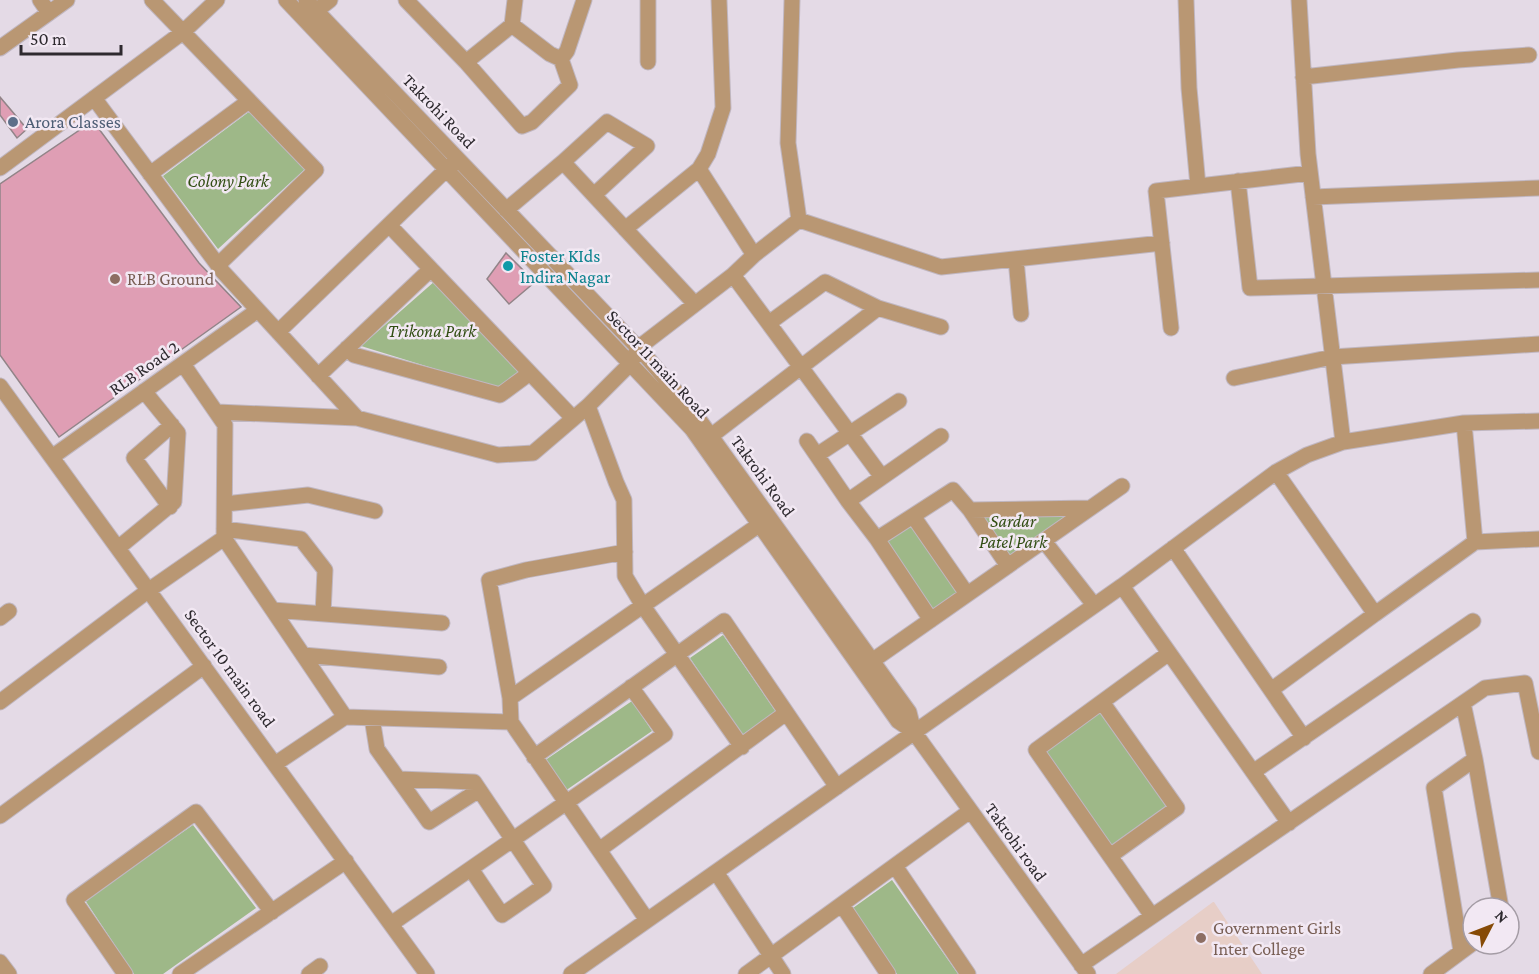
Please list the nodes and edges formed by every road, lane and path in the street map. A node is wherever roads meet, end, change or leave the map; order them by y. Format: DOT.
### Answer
graph roads {
  1 [pos="67,0"];
  2 [pos="152,0"];
  3 [pos="216,0"];
  4 [pos="286,0"];
  5 [pos="330,0"];
  6 [pos="405,0"];
  7 [pos="515,0"];
  8 [pos="584,0"];
  9 [pos="648,0"];
  10 [pos="719,0"];
  11 [pos="792,0"];
  12 [pos="1186,0"];
  13 [pos="1299,0"];
  14 [pos="311,5"];
  15 [pos="45,6"];
  16 [pos="512,25"];
  17 [pos="183,32"];
  18 [pos="0,48"];
  19 [pos="1529,55"];
  20 [pos="561,59"];
  21 [pos="466,62"];
  22 [pos="648,63"];
  23 [pos="1303,77"];
  24 [pos="94,98"];
  25 [pos="249,101"];
  26 [pos="563,162"];
  27 [pos="452,164"];
  28 [pos="0,168"];
  29 [pos="699,169"];
  30 [pos="1310,172"];
  31 [pos="150,174"];
  32 [pos="1238,181"];
  33 [pos="1198,186"];
  34 [pos="1539,188"];
  35 [pos="594,195"];
  36 [pos="1313,197"];
  37 [pos="506,210"];
  38 [pos="799,220"];
  39 [pos="389,225"];
  40 [pos="625,229"];
  41 [pos="1162,243"];
  42 [pos="754,255"];
  43 [pos="1016,259"];
  44 [pos="218,265"];
  45 [pos="431,269"];
  46 [pos="733,275"];
  47 [pos="1539,280"];
  48 [pos="1324,285"];
  49 [pos="695,304"];
  50 [pos="878,308"];
  51 [pos="258,310"];
  52 [pos="1021,314"];
  53 [pos="769,323"];
  54 [pos="941,327"];
  55 [pos="1172,328"];
  56 [pos="278,332"];
  57 [pos="1539,344"];
  58 [pos="347,348"];
  59 [pos="638,348"];
  60 [pos="1332,357"];
  61 [pos="631,363"];
  62 [pos="183,364"];
  63 [pos="800,367"];
  64 [pos="530,373"];
  65 [pos="318,376"];
  66 [pos="1234,378"];
  67 [pos="0,386"];
  68 [pos="144,391"];
  69 [pos="899,401"];
  70 [pos="588,406"];
  71 [pos="217,412"];
  72 [pos="357,418"];
  73 [pos="573,418"];
  74 [pos="1539,421"];
  75 [pos="1464,423"];
  76 [pos="172,425"];
  77 [pos="850,433"];
  78 [pos="711,436"];
  79 [pos="941,436"];
  80 [pos="807,441"];
  81 [pos="1343,442"];
  82 [pos="817,455"];
  83 [pos="52,457"];
  84 [pos="1276,472"];
  85 [pos="882,477"];
  86 [pos="1122,486"];
  87 [pos="848,501"];
  88 [pos="225,504"];
  89 [pos="170,507"];
  90 [pos="1090,508"];
  91 [pos="970,510"];
  92 [pos="375,511"];
  93 [pos="913,516"];
  94 [pos="764,521"];
  95 [pos="224,533"];
  96 [pos="877,539"];
  97 [pos="1539,539"];
  98 [pos="1044,541"];
  99 [pos="1475,542"];
  100 [pos="118,548"];
  101 [pos="1173,548"];
  102 [pos="624,552"];
  103 [pos="1008,566"];
  104 [pos="1122,586"];
  105 [pos="149,590"];
  106 [pos="968,594"];
  107 [pos="643,606"];
  108 [pos="1094,606"];
  109 [pos="273,610"];
  110 [pos="323,614"];
  111 [pos="1375,614"];
  112 [pos="931,620"];
  113 [pos="1473,621"];
  114 [pos="442,623"];
  115 [pos="1169,653"];
  116 [pos="677,654"];
  117 [pos="303,655"];
  118 [pos="872,661"];
  119 [pos="204,666"];
  120 [pos="439,667"];
  121 [pos="631,687"];
  122 [pos="1271,690"];
  123 [pos="510,698"];
  124 [pos="0,702"];
  125 [pos="1102,702"];
  126 [pos="1463,703"];
  127 [pos="786,713"];
  128 [pos="345,717"];
  129 [pos="372,718"];
  130 [pos="511,722"];
  131 [pos="914,732"];
  132 [pos="1304,738"];
  133 [pos="742,747"];
  134 [pos="1539,752"];
  135 [pos="534,756"];
  136 [pos="1475,759"];
  137 [pos="275,764"];
  138 [pos="1253,772"];
  139 [pos="399,779"];
  140 [pos="837,787"];
  141 [pos="479,790"];
  142 [pos="567,804"];
  143 [pos="970,811"];
  144 [pos="0,816"];
  145 [pos="1288,823"];
  146 [pos="513,840"];
  147 [pos="598,850"];
  148 [pos="1110,856"];
  149 [pos="345,861"];
  150 [pos="895,866"];
  151 [pos="471,869"];
  152 [pos="716,872"];
  153 [pos="1499,896"];
  154 [pos="842,905"];
  155 [pos="272,912"];
  156 [pos="1152,916"];
  157 [pos="1461,918"];
  158 [pos="647,920"];
  159 [pos="391,924"];
  160 [pos="1461,952"];
  161 [pos="772,957"];
  162 [pos="0,962"];
  163 [pos="1084,970"];
  164 [pos="9,974"];
  165 [pos="125,974"];
  166 [pos="180,974"];
  167 [pos="427,974"];
  168 [pos="571,974"];
  169 [pos="746,974"];
  170 [pos="783,974"];
  171 [pos="888,974"];
  172 [pos="968,974"];
  173 [pos="1431,974"];
  1 -- 15 [label="street"];
  2 -- 17 [label="street"];
  3 -- 17 [label="street"];
  4 -- 27 [label="street, Sector 11 main Road"];
  5 -- 14 [label="street"];
  6 -- 21 [label="street"];
  7 -- 16 [label="street"];
  8 -- 20 [label="street"];
  9 -- 22 [label="street"];
  10 -- 29 [label="street"];
  11 -- 38 [label="street"];
  12 -- 33 [label="street"];
  13 -- 23 [label="street"];
  14 -- 27 [label="street, Takrohi Road"];
  15 -- 18 [label="street"];
  16 -- 20 [label="street"];
  16 -- 21 [label="street"];
  17 -- 24 [label="street"];
  17 -- 25 [label="street"];
  19 -- 23 [label="street"];
  20 -- 21 [label="street"];
  23 -- 30 [label="street"];
  24 -- 28 [label="street"];
  24 -- 31 [label="street"];
  25 -- 31 [label="street"];
  25 -- 44 [label="street"];
  26 -- 35 [label="street"];
  26 -- 35 [label="street"];
  26 -- 37 [label="street"];
  27 -- 37 [label="street, Takrohi Road"];
  27 -- 39 [label="street"];
  27 -- 61 [label="street, Sector 11 main Road"];
  29 -- 40 [label="street"];
  29 -- 42 [label="street"];
  30 -- 32 [label="street"];
  30 -- 36 [label="street"];
  31 -- 44 [label="street"];
  32 -- 33 [label="street"];
  32 -- 48 [label="street"];
  33 -- 41 [label="street"];
  34 -- 36 [label="street"];
  35 -- 40 [label="street"];
  36 -- 48 [label="street"];
  37 -- 59 [label="street, Takrohi Road"];
  38 -- 42 [label="street"];
  38 -- 43 [label="street"];
  39 -- 45 [label="street"];
  39 -- 56 [label="street"];
  40 -- 49 [label="street"];
  41 -- 43 [label="street"];
  41 -- 55 [label="street"];
  42 -- 46 [label="street"];
  43 -- 52 [label="street"];
  44 -- 51 [label="street"];
  45 -- 58 [label="street"];
  45 -- 64 [label="street"];
  46 -- 49 [label="street"];
  46 -- 53 [label="street"];
  47 -- 48 [label="street"];
  48 -- 60 [label="street"];
  49 -- 59 [label="street"];
  50 -- 53 [label="street"];
  50 -- 54 [label="street"];
  50 -- 63 [label="street"];
  51 -- 56 [label="street"];
  51 -- 62 [label="street, RLB Road 2"];
  53 -- 63 [label="street"];
  56 -- 65 [label="street"];
  57 -- 60 [label="street"];
  58 -- 64 [label="street"];
  58 -- 65 [label="street"];
  59 -- 61 [label="street"];
  59 -- 78 [label="street, Takrohi Road"];
  60 -- 66 [label="street"];
  60 -- 81 [label="street"];
  61 -- 70 [label="street"];
  61 -- 94 [label="street, Sector 11 main Road"];
  62 -- 68 [label="street, RLB Road 2"];
  62 -- 71 [label="street"];
  63 -- 77 [label="street"];
  63 -- 78 [label="street"];
  64 -- 73 [label="street"];
  65 -- 72 [label="street"];
  67 -- 83 [label="street, Sector 10 main road"];
  68 -- 76 [label="street"];
  68 -- 83 [label="street, RLB Road 2"];
  69 -- 77 [label="street"];
  70 -- 73 [label="street"];
  70 -- 102 [label="street"];
  71 -- 72 [label="street"];
  71 -- 88 [label="street"];
  72 -- 73 [label="street"];
  74 -- 75 [label="street"];
  75 -- 81 [label="street"];
  75 -- 99 [label="street"];
  76 -- 89 [label="street"];
  76 -- 89 [label="street"];
  77 -- 82 [label="street"];
  77 -- 85 [label="street"];
  78 -- 94 [label="street, Takrohi Road"];
  79 -- 85 [label="street"];
  80 -- 82 [label="street"];
  81 -- 84 [label="street"];
  82 -- 87 [label="street"];
  83 -- 100 [label="street, Sector 10 main road"];
  84 -- 101 [label="street"];
  84 -- 111 [label="street"];
  85 -- 87 [label="street"];
  86 -- 90 [label="street"];
  87 -- 96 [label="street"];
  88 -- 92 [label="street"];
  88 -- 95 [label="street"];
  89 -- 100 [label="street"];
  90 -- 91 [label="street"];
  90 -- 98 [label="street"];
  91 -- 93 [label="street"];
  91 -- 103 [label="street"];
  93 -- 96 [label="street"];
  93 -- 106 [label="street"];
  94 -- 107 [label="street"];
  94 -- 118 [label="street, Takrohi Road"];
  94 -- 131 [label="street, Sector 11 main Road"];
  95 -- 105 [label="street"];
  95 -- 109 [label="street"];
  95 -- 110 [label="street"];
  96 -- 112 [label="street"];
  97 -- 99 [label="street"];
  98 -- 103 [label="street"];
  98 -- 108 [label="street"];
  99 -- 111 [label="street"];
  100 -- 105 [label="street, Sector 10 main road"];
  101 -- 104 [label="street"];
  101 -- 122 [label="street"];
  102 -- 107 [label="street"];
  102 -- 123 [label="street"];
  103 -- 106 [label="street"];
  104 -- 108 [label="street"];
  104 -- 115 [label="street"];
  105 -- 119 [label="street, Sector 10 main road"];
  105 -- 124 [label="street"];
  106 -- 112 [label="street"];
  107 -- 116 [label="street"];
  107 -- 123 [label="street"];
  108 -- 131 [label="street"];
  109 -- 110 [label="street"];
  109 -- 117 [label="street"];
  110 -- 114 [label="street"];
  111 -- 122 [label="street"];
  112 -- 118 [label="street"];
  113 -- 132 [label="street"];
  115 -- 125 [label="street"];
  115 -- 138 [label="street"];
  116 -- 121 [label="street"];
  116 -- 127 [label="street"];
  116 -- 133 [label="street"];
  117 -- 120 [label="street"];
  117 -- 128 [label="street"];
  118 -- 131 [label="street, Takrohi Road"];
  119 -- 137 [label="street, Sector 10 main road"];
  119 -- 144 [label="street"];
  121 -- 135 [label="street"];
  121 -- 142 [label="street"];
  122 -- 132 [label="street"];
  123 -- 130 [label="street"];
  125 -- 148 [label="street"];
  125 -- 148 [label="street"];
  126 -- 134 [label="street"];
  126 -- 136 [label="street"];
  126 -- 145 [label="street"];
  127 -- 133 [label="street"];
  127 -- 140 [label="street"];
  128 -- 129 [label="street"];
  128 -- 137 [label="street"];
  129 -- 130 [label="street"];
  129 -- 139 [label="street"];
  130 -- 135 [label="street"];
  131 -- 140 [label="street"];
  131 -- 143 [label="street, Takrohi road"];
  132 -- 138 [label="street"];
  133 -- 147 [label="street"];
  135 -- 142 [label="street"];
  136 -- 153 [label="street"];
  136 -- 157 [label="street"];
  137 -- 149 [label="street, Sector 10 main road"];
  138 -- 145 [label="street"];
  139 -- 141 [label="street"];
  139 -- 141 [label="street"];
  140 -- 152 [label="street"];
  141 -- 146 [label="street"];
  142 -- 146 [label="street"];
  142 -- 147 [label="street"];
  143 -- 150 [label="street"];
  143 -- 163 [label="street, Takrohi road"];
  145 -- 156 [label="street"];
  146 -- 151 [label="street"];
  146 -- 151 [label="street"];
  147 -- 158 [label="street"];
  148 -- 156 [label="street"];
  149 -- 155 [label="street"];
  149 -- 159 [label="street, Sector 10 main road"];
  150 -- 154 [label="street"];
  150 -- 172 [label="street"];
  151 -- 159 [label="street"];
  152 -- 158 [label="street"];
  152 -- 161 [label="street"];
  154 -- 161 [label="street"];
  154 -- 171 [label="street"];
  155 -- 165 [label="street"];
  155 -- 166 [label="street"];
  156 -- 163 [label="street"];
  158 -- 168 [label="street"];
  159 -- 167 [label="street, Sector 10 main road"];
  160 -- 173 [label="street"];
  161 -- 169 [label="street"];
  161 -- 170 [label="street"];
  162 -- 164 [label="street"];
}
